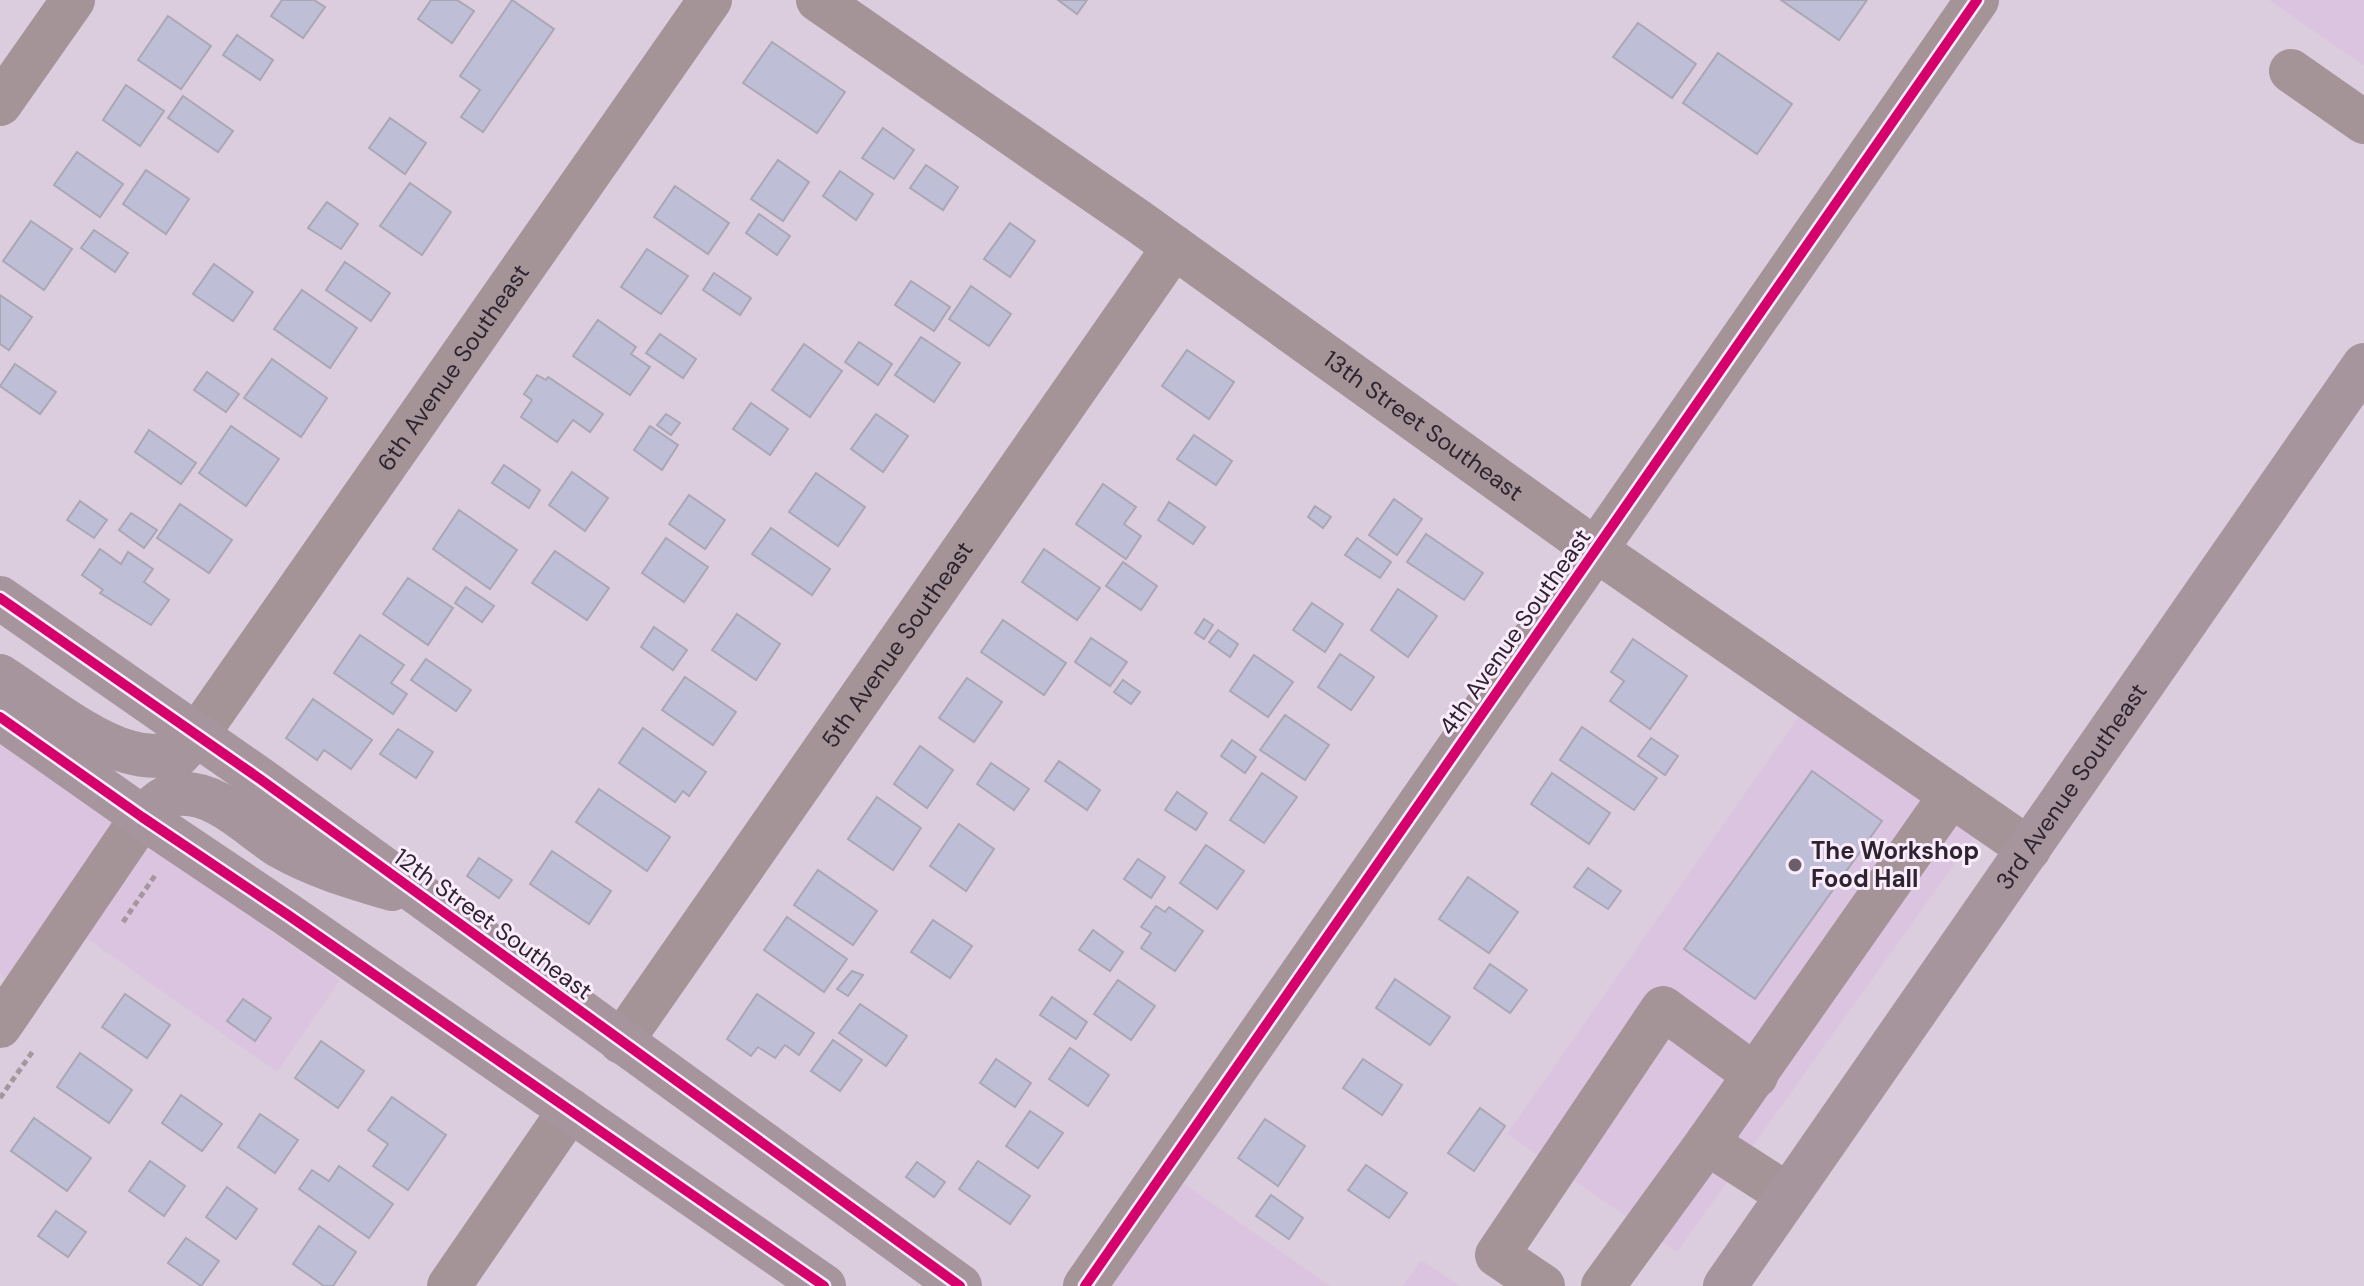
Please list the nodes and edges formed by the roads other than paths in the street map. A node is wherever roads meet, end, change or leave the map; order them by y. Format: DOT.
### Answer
graph roads {
  1 [pos="73,0"];
  2 [pos="710,0"];
  3 [pos="818,0"];
  4 [pos="1977,0"];
  5 [pos="2291,71"];
  6 [pos="0,104"];
  7 [pos="2364,122"];
  8 [pos="1174,247"];
  9 [pos="2364,365"];
  10 [pos="1596,550"];
  11 [pos="0,598"];
  12 [pos="0,676"];
  13 [pos="0,717"];
  14 [pos="197,735"];
  15 [pos="1951,795"];
  16 [pos="142,817"];
  17 [pos="2029,849"];
  18 [pos="426,899"];
  19 [pos="0,1026"];
  20 [pos="621,1042"];
  21 [pos="1756,1076"];
  22 [pos="570,1110"];
  23 [pos="1707,1143"];
  24 [pos="1788,1195"];
  25 [pos="449,1286"];
  26 [pos="824,1286"];
  27 [pos="960,1286"];
  28 [pos="1085,1286"];
  29 [pos="1543,1286"];
  30 [pos="1603,1286"];
  31 [pos="1725,1286"];
  1 -- 6 [label="street"];
  2 -- 14 [label="street, 6th Avenue Southeast"];
  3 -- 8 [label="street, 13th Street Southeast"];
  4 -- 10 [label="street, 4th Avenue Southeast"];
  5 -- 7 [label="street"];
  8 -- 10 [label="street, 13th Street Southeast"];
  8 -- 20 [label="street, 5th Avenue Southeast"];
  9 -- 17 [label="main road, 3rd Avenue Southeast"];
  10 -- 15 [label="street, 13th Street Southeast"];
  10 -- 28 [label="street, 4th Avenue Southeast"];
  11 -- 14 [label="main road, 12th Street Southeast"];
  12 -- 14 [label="main road"];
  13 -- 16 [label="main road"];
  14 -- 18 [label="main road, 12th Street Southeast"];
  15 -- 17 [label="street, 13th Street Southeast"];
  15 -- 21 [label="street"];
  16 -- 18 [label="main road"];
  16 -- 19 [label="street"];
  16 -- 22 [label="main road"];
  17 -- 24 [label="main road, 3rd Avenue Southeast"];
  18 -- 20 [label="main road, 12th Street Southeast"];
  20 -- 27 [label="main road, 12th Street Southeast"];
  21 -- 23 [label="street"];
  21 -- 29 [label="street"];
  22 -- 25 [label="street"];
  22 -- 26 [label="main road"];
  23 -- 24 [label="street"];
  23 -- 30 [label="street"];
  24 -- 31 [label="main road, 3rd Avenue Southeast"];
}
